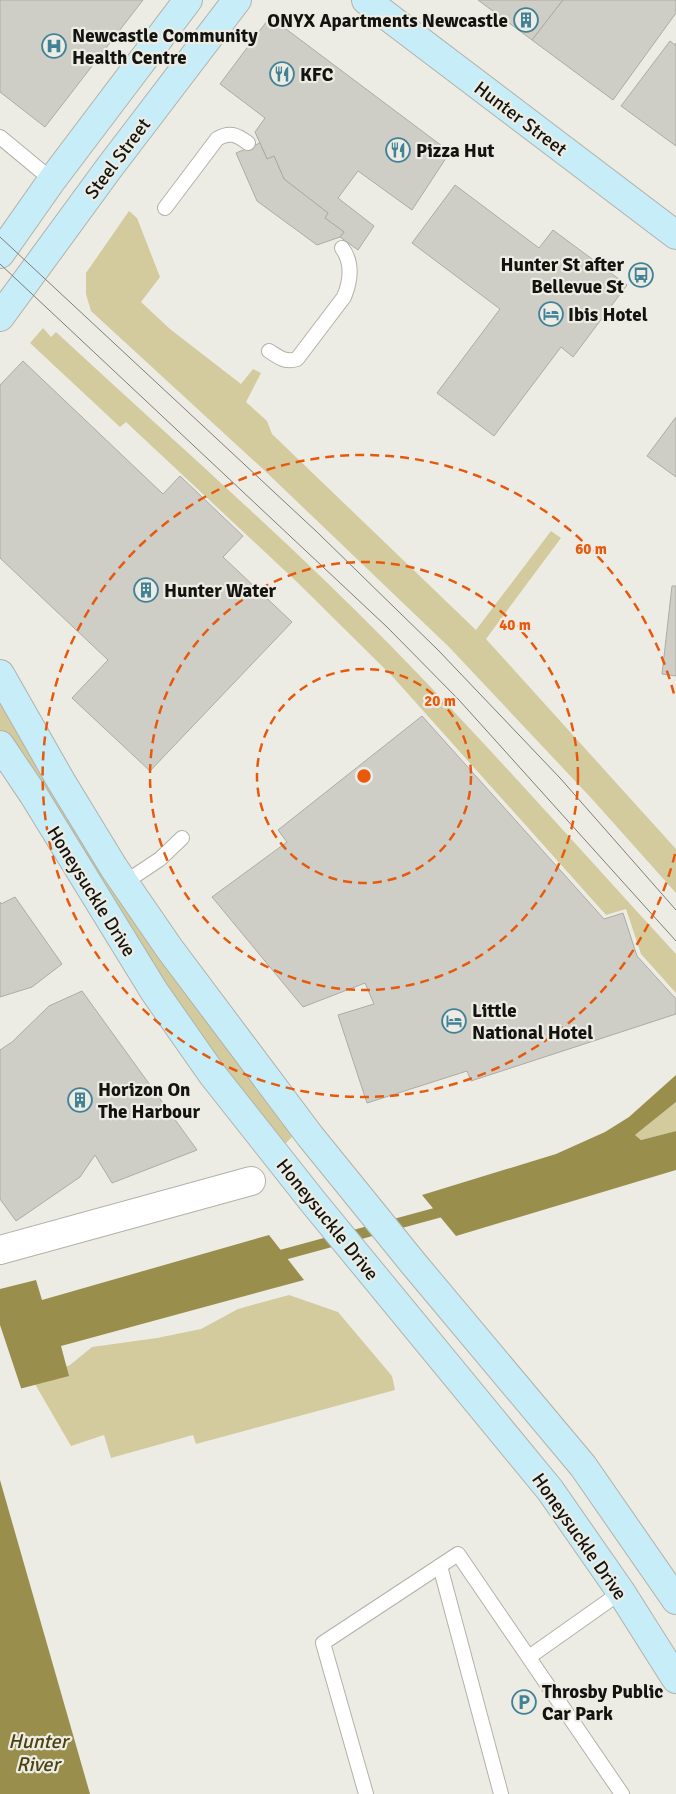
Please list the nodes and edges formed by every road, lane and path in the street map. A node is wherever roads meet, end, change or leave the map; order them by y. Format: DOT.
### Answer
graph roads {
  1 [pos="188,0"];
  2 [pos="237,0"];
  3 [pos="366,0"];
  4 [pos="0,137"];
  5 [pos="248,142"];
  6 [pos="52,180"];
  7 [pos="165,208"];
  8 [pos="676,236"];
  9 [pos="342,248"];
  10 [pos="0,254"];
  11 [pos="0,317"];
  12 [pos="269,351"];
  13 [pos="0,674"];
  14 [pos="0,745"];
  15 [pos="182,838"];
  16 [pos="124,883"];
  17 [pos="250,1181"];
  18 [pos="0,1250"];
  19 [pos="440,1566"];
  20 [pos="621,1592"];
  21 [pos="676,1600"];
  22 [pos="529,1657"];
  23 [pos="676,1679"];
  24 [pos="366,1794"];
  25 [pos="501,1794"];
  26 [pos="622,1794"];
  1 -- 6 [label="main road, Steel Street"];
  2 -- 11 [label="main road, Steel Street"];
  3 -- 8 [label="main road, Hunter Street"];
  4 -- 6 [label="lane"];
  5 -- 7 [label="lane"];
  6 -- 10 [label="main road, Steel Street"];
  9 -- 12 [label="lane"];
  13 -- 16 [label="main road, Honeysuckle Drive"];
  14 -- 20 [label="main road, Honeysuckle Drive"];
  15 -- 16 [label="lane"];
  16 -- 21 [label="main road, Honeysuckle Drive"];
  17 -- 18 [label="street"];
  19 -- 22 [label="lane"];
  19 -- 24 [label="lane"];
  19 -- 25 [label="lane"];
  20 -- 22 [label="lane"];
  20 -- 23 [label="main road, Honeysuckle Drive"];
  22 -- 26 [label="lane"];
}
